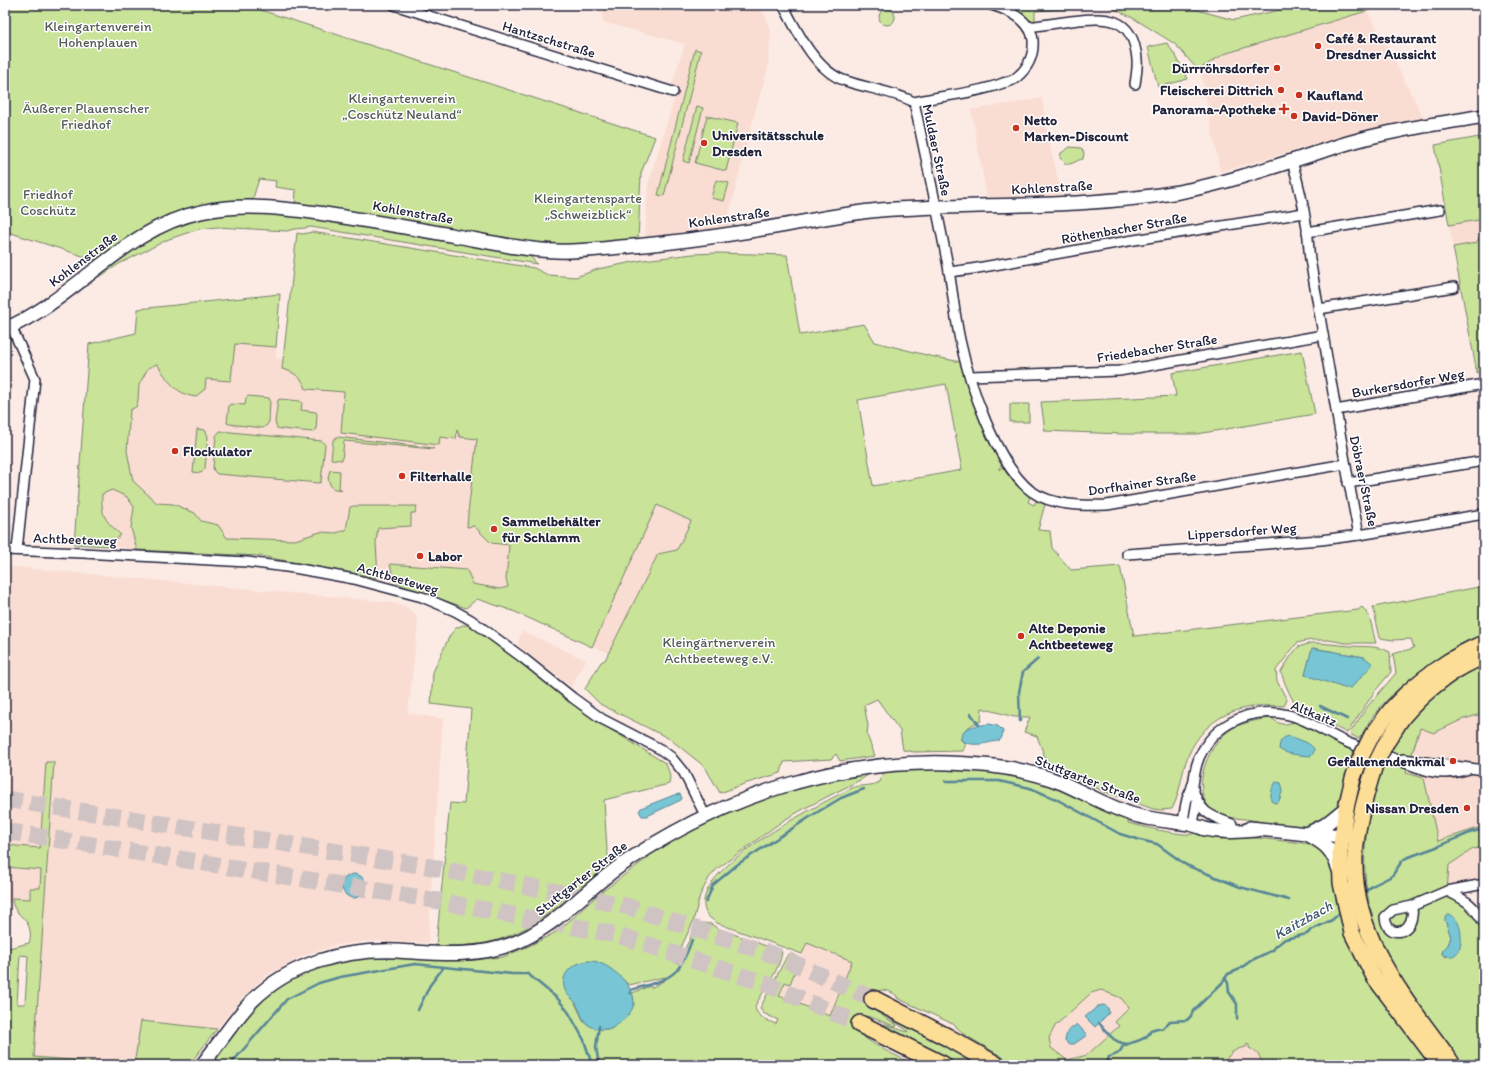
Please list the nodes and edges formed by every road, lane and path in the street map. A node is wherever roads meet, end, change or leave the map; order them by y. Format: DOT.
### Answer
graph roads {
  1 [pos="394,5"];
  2 [pos="783,5"];
  3 [pos="991,5"];
  4 [pos="1028,27"];
  5 [pos="1135,84"];
  6 [pos="673,92"];
  7 [pos="914,102"];
  8 [pos="1484,116"];
  9 [pos="1292,161"];
  10 [pos="936,207"];
  11 [pos="1440,210"];
  12 [pos="1304,213"];
  13 [pos="1308,232"];
  14 [pos="949,272"];
  15 [pos="1454,287"];
  16 [pos="1319,309"];
  17 [pos="8,328"];
  18 [pos="1323,335"];
  19 [pos="970,376"];
  20 [pos="1484,384"];
  21 [pos="1336,410"];
  22 [pos="1484,461"];
  23 [pos="1345,464"];
  24 [pos="1348,483"];
  25 [pos="1484,514"];
  26 [pos="1359,535"];
  27 [pos="5,550"];
  28 [pos="17,550"];
  29 [pos="1127,554"];
  30 [pos="1484,644"];
  31 [pos="1484,657"];
  32 [pos="1388,750"];
  33 [pos="1469,769"];
  34 [pos="1484,770"];
  35 [pos="1192,786"];
  36 [pos="1197,801"];
  37 [pos="1346,808"];
  38 [pos="705,815"];
  39 [pos="1188,824"];
  40 [pos="1232,824"];
  41 [pos="1258,830"];
  42 [pos="1307,834"];
  43 [pos="1342,836"];
  44 [pos="1358,836"];
  45 [pos="1341,879"];
  46 [pos="1484,884"];
  47 [pos="1447,891"];
  48 [pos="1412,906"];
  49 [pos="1484,923"];
  50 [pos="873,999"];
  51 [pos="860,1024"];
  52 [pos="202,1065"];
  53 [pos="943,1065"];
  54 [pos="996,1065"];
  55 [pos="1440,1065"];
  56 [pos="1453,1065"];
  1 -- 6 [label="street, Hantzschstraße"];
  2 -- 7 [label="street, Muldaer Straße"];
  3 -- 4 [label="street"];
  4 -- 5 [label="street"];
  4 -- 7 [label="street"];
  7 -- 10 [label="street, Muldaer Straße"];
  8 -- 9 [label="street, Kohlenstraße"];
  9 -- 10 [label="street, Kohlenstraße"];
  9 -- 12 [label="street, Döbraer Straße"];
  10 -- 14 [label="street, Dorfhainer Straße"];
  10 -- 17 [label="street, Kohlenstraße"];
  11 -- 13 [label="street"];
  12 -- 13 [label="street, Döbraer Straße"];
  12 -- 14 [label="street, Röthenbacher Straße"];
  13 -- 16 [label="street, Döbraer Straße"];
  14 -- 19 [label="street, Dorfhainer Straße"];
  15 -- 16 [label="street"];
  16 -- 18 [label="street, Döbraer Straße"];
  17 -- 28 [label="street"];
  18 -- 19 [label="street, Friedebacher Straße"];
  18 -- 21 [label="street, Döbraer Straße"];
  19 -- 23 [label="street, Dorfhainer Straße"];
  20 -- 21 [label="street, Burkersdorfer Weg"];
  21 -- 23 [label="street, Döbraer Straße"];
  22 -- 24 [label="street"];
  23 -- 24 [label="street, Döbraer Straße"];
  24 -- 26 [label="street, Döbraer Straße"];
  25 -- 26 [label="street, Döbraer Straße"];
  26 -- 29 [label="street, Lippersdorfer Weg"];
  27 -- 28 [label="street, Achtbeeteweg"];
  28 -- 38 [label="street, Achtbeeteweg"];
  30 -- 37 [label="main road, bridge"];
  31 -- 32 [label="main road"];
  32 -- 33 [label="street, Altkaitz"];
  32 -- 33 [label="street, Altkaitz"];
  32 -- 35 [label="street, Altkaitz"];
  32 -- 44 [label="main road, bridge"];
  33 -- 34 [label="street, Altkaitz"];
  35 -- 36 [label="street"];
  35 -- 39 [label="street, Altkaitz"];
  36 -- 39 [label="street"];
  36 -- 40 [label="street"];
  37 -- 42 [label="street"];
  37 -- 43 [label="main road"];
  38 -- 39 [label="street, Stuttgarter Straße"];
  38 -- 52 [label="street, Stuttgarter Straße"];
  39 -- 40 [label="street, Stuttgarter Straße"];
  39 -- 41 [label="street, Stuttgarter Straße"];
  40 -- 41 [label="street, Stuttgarter Straße"];
  41 -- 42 [label="street, Stuttgarter Straße"];
  42 -- 43 [label="street, Stuttgarter Straße"];
  42 -- 45 [label="street"];
  43 -- 44 [label="street, Stuttgarter Straße"];
  43 -- 45 [label="main road"];
  44 -- 56 [label="main road"];
  45 -- 55 [label="main road"];
  46 -- 47 [label="street"];
  47 -- 48 [label="street"];
  47 -- 49 [label="street"];
  50 -- 54 [label="highway"];
  51 -- 53 [label="highway"];
}
